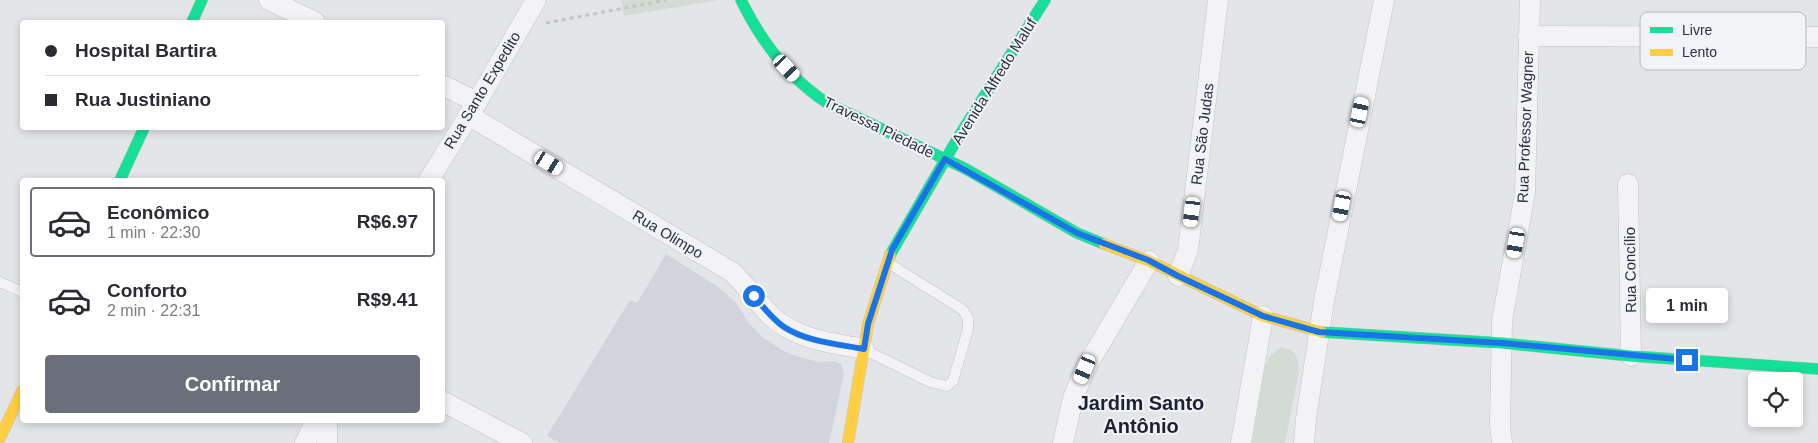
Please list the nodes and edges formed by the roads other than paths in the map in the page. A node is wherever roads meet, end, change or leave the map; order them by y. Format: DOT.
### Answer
graph roads {
  1 [pos="202,0"];
  2 [pos="269,0"];
  3 [pos="536,0"];
  4 [pos="741,0"];
  5 [pos="1045,0"];
  6 [pos="1218,0"];
  7 [pos="1384,0"];
  8 [pos="1530,0"];
  9 [pos="193,20"];
  10 [pos="311,20"];
  11 [pos="1528,36"];
  12 [pos="1640,36"];
  13 [pos="445,87"];
  14 [pos="472,108"];
  15 [pos="143,130"];
  16 [pos="945,159"];
  17 [pos="121,178"];
  18 [pos="430,178"];
  19 [pos="1628,184"];
  20 [pos="1148,260"];
  21 [pos="887,262"];
  22 [pos="1178,276"];
  23 [pos="0,282"];
  24 [pos="20,291"];
  25 [pos="1263,316"];
  26 [pos="1319,332"];
  27 [pos="1502,343"];
  28 [pos="864,349"];
  29 [pos="1632,356"];
  30 [pos="1818,369"];
  31 [pos="20,395"];
  32 [pos="445,403"];
  33 [pos="315,423"];
  34 [pos="327,423"];
  35 [pos="0,438"];
  36 [pos="305,443"];
  37 [pos="327,443"];
  38 [pos="522,443"];
  39 [pos="848,443"];
  40 [pos="1063,443"];
  41 [pos="1241,443"];
  42 [pos="1304,443"];
  43 [pos="1502,443"];
  1 -- 9 [label="street"];
  2 -- 10 [label="street"];
  3 -- 14 [label="street, Rua Santo Expedito"];
  4 -- 16 [label="street, Travessa Piedade"];
  5 -- 16 [label="street, Avenida Alfredo Maluf"];
  6 -- 22 [label="street, Rua São Judas"];
  7 -- 26 [label="street"];
  8 -- 11 [label="street, Rua Professor Wagner"];
  11 -- 12 [label="street"];
  11 -- 27 [label="street, Rua Professor Wagner"];
  13 -- 14 [label="street, Rua Olimpo"];
  14 -- 18 [label="street, Rua Santo Expedito"];
  14 -- 28 [label="street, Rua Olimpo"];
  15 -- 17 [label="street"];
  16 -- 20 [label="street"];
  16 -- 21 [label="street, Avenida Alfredo Maluf"];
  19 -- 29 [label="street, Rua Concílio"];
  20 -- 22 [label="street"];
  20 -- 40 [label="street"];
  21 -- 28 [label="street, Avenida Alfredo Maluf"];
  21 -- 28 [label="lane"];
  22 -- 25 [label="street"];
  23 -- 24 [label="lane"];
  25 -- 26 [label="street"];
  25 -- 41 [label="street"];
  26 -- 27 [label="street"];
  26 -- 42 [label="street"];
  27 -- 29 [label="street"];
  27 -- 43 [label="street, Rua Professor Wagner"];
  28 -- 39 [label="street, Avenida Alfredo Maluf"];
  29 -- 30 [label="street"];
  31 -- 35 [label="street"];
  32 -- 38 [label="street"];
  33 -- 36 [label="street"];
  34 -- 37 [label="street"];
}
